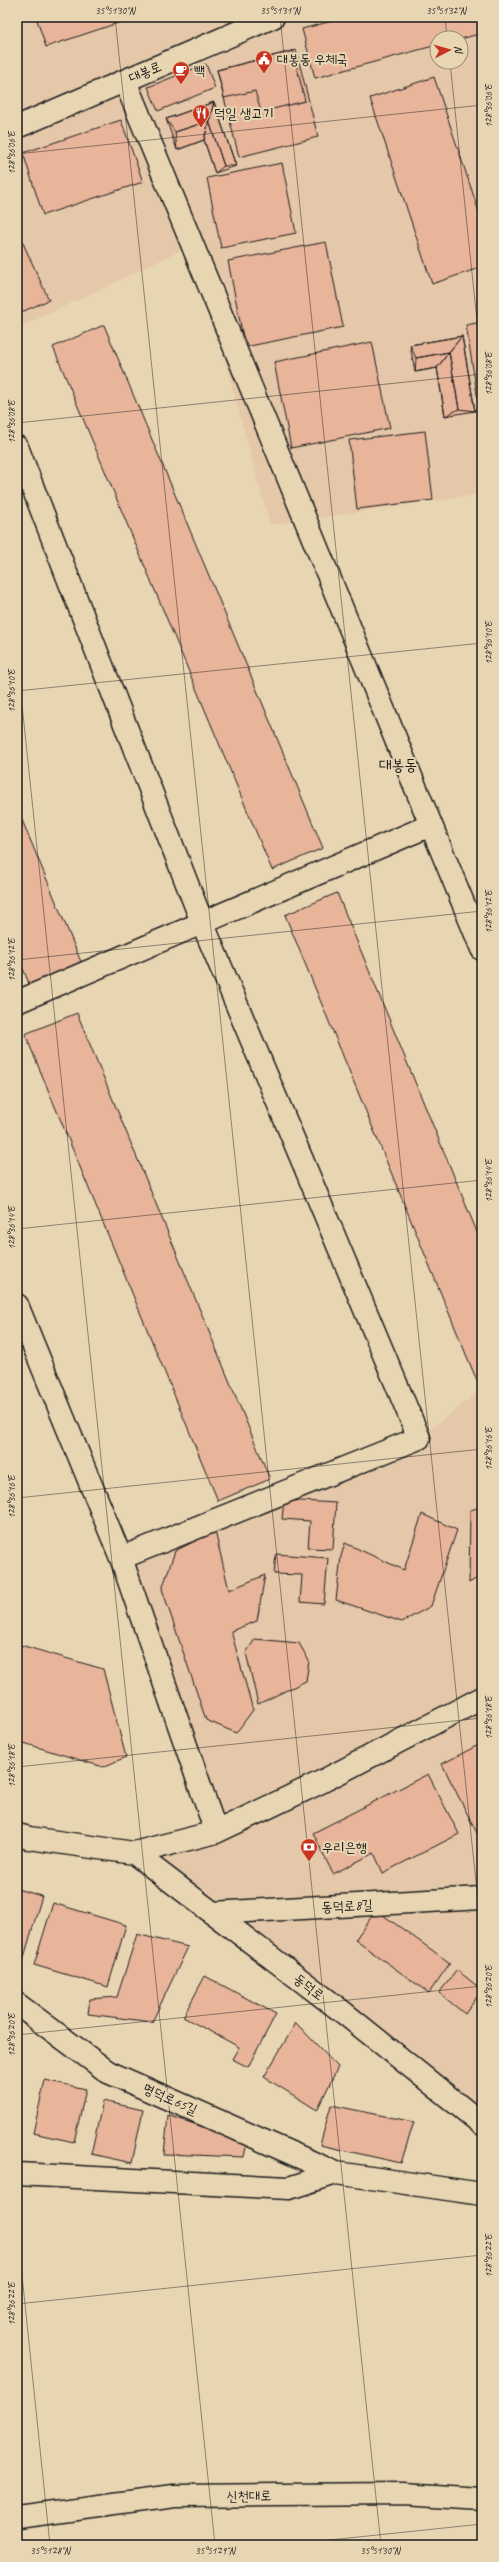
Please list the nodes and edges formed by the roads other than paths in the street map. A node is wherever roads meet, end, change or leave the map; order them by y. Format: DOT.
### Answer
graph roads {
  1 [pos="273,17"];
  2 [pos="125,81"];
  3 [pos="17,127"];
  4 [pos="17,447"];
  5 [pos="431,825"];
  6 [pos="202,922"];
  7 [pos="482,949"];
  8 [pos="17,1002"];
  9 [pos="17,1305"];
  10 [pos="121,1558"];
  11 [pos="482,1698"];
  12 [pos="216,1832"];
  13 [pos="17,1835"];
  14 [pos="134,1853"];
  15 [pos="482,1898"];
  16 [pos="212,1913"];
  17 [pos="17,2004"];
  18 [pos="482,2124"];
  19 [pos="336,2173"];
  20 [pos="17,2174"];
  21 [pos="482,2194"];
  22 [pos="482,2499"];
  23 [pos="17,2517"];
  1 -- 2 [label="main road, 대봉로"];
  2 -- 3 [label="main road, 대봉로"];
  2 -- 5 [label="main road"];
  4 -- 6 [label="main road"];
  5 -- 6 [label="main road"];
  5 -- 7 [label="main road"];
  6 -- 8 [label="main road"];
  6 -- 10 [label="main road"];
  9 -- 10 [label="main road"];
  10 -- 12 [label="main road"];
  11 -- 12 [label="main road, 동덕로"];
  12 -- 14 [label="main road, 동덕로"];
  13 -- 14 [label="main road, 동덕로"];
  14 -- 16 [label="main road, 동덕로"];
  15 -- 16 [label="main road, 동덕로8길"];
  16 -- 18 [label="main road, 동덕로"];
  17 -- 19 [label="main road, 명덕로65길"];
  19 -- 20 [label="main road, 명덕로65길"];
  19 -- 21 [label="main road, 명덕로65길"];
  22 -- 23 [label="main road, 신천대로"];
}
